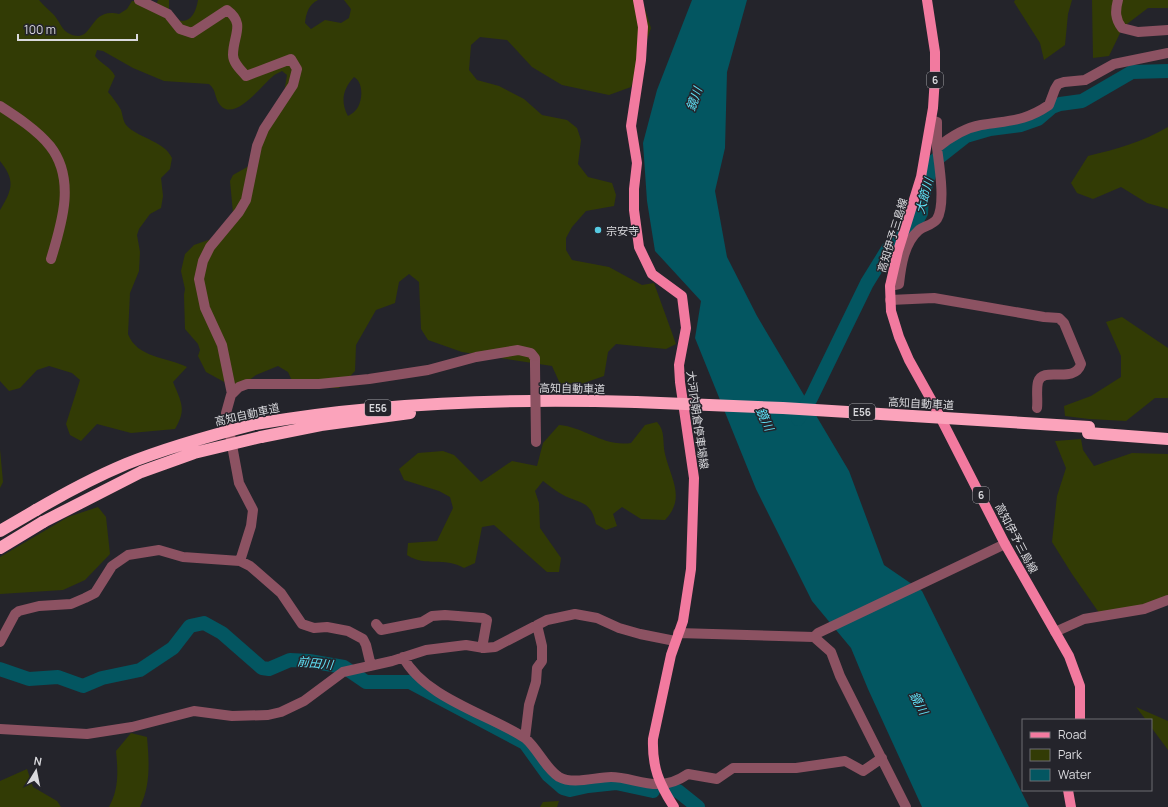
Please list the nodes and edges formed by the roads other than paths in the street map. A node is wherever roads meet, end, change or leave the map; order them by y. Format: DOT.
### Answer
graph roads {
  1 [pos="139,0"];
  2 [pos="638,0"];
  3 [pos="927,0"];
  4 [pos="1118,0"];
  5 [pos="1168,30"];
  6 [pos="1168,53"];
  7 [pos="0,106"];
  8 [pos="931,120"];
  9 [pos="937,149"];
  10 [pos="51,259"];
  11 [pos="890,286"];
  12 [pos="890,300"];
  13 [pos="232,394"];
  14 [pos="636,406"];
  15 [pos="1037,408"];
  16 [pos="1088,430"];
  17 [pos="1168,434"];
  18 [pos="1168,439"];
  19 [pos="536,442"];
  20 [pos="0,532"];
  21 [pos="1005,544"];
  22 [pos="0,548"];
  23 [pos="240,561"];
  24 [pos="1168,600"];
  25 [pos="376,624"];
  26 [pos="537,625"];
  27 [pos="1056,632"];
  28 [pos="816,635"];
  29 [pos="677,637"];
  30 [pos="0,642"];
  31 [pos="482,648"];
  32 [pos="403,657"];
  33 [pos="367,666"];
  34 [pos="1080,719"];
  35 [pos="0,728"];
  36 [pos="525,738"];
  37 [pos="882,758"];
  38 [pos="660,784"];
  39 [pos="1068,791"];
  40 [pos="674,807"];
  41 [pos="906,807"];
  42 [pos="1071,807"];
  1 -- 13 [label="street"];
  2 -- 29 [label="main road, 大河内朝倉停車場線"];
  3 -- 8 [label="main road, 高知伊予三島線 / 6"];
  4 -- 5 [label="street"];
  6 -- 9 [label="street"];
  7 -- 10 [label="street"];
  8 -- 9 [label="street"];
  8 -- 11 [label="main road, 高知伊予三島線 / 6"];
  9 -- 11 [label="street"];
  11 -- 12 [label="main road, 高知伊予三島線 / 6"];
  12 -- 15 [label="street"];
  12 -- 21 [label="main road, 高知伊予三島線 / 6"];
  13 -- 19 [label="street, bridge"];
  13 -- 23 [label="street"];
  14 -- 16 [label="highway, 高知自動車道 / E56, bridge"];
  14 -- 20 [label="highway, 高知自動車道 / E56, bridge"];
  14 -- 22 [label="highway, 高知自動車道 / E56, bridge"];
  16 -- 17 [label="highway, 高知自動車道 / E56"];
  16 -- 18 [label="highway, E56"];
  21 -- 27 [label="main road, 高知伊予三島線 / 6"];
  21 -- 28 [label="street"];
  23 -- 30 [label="street"];
  23 -- 33 [label="street"];
  24 -- 27 [label="street"];
  25 -- 31 [label="street"];
  26 -- 29 [label="street"];
  26 -- 31 [label="street"];
  26 -- 36 [label="street"];
  27 -- 34 [label="main road, 高知伊予三島線 / 6"];
  28 -- 29 [label="street"];
  28 -- 37 [label="street"];
  29 -- 38 [label="main road, 大河内朝倉停車場線"];
  31 -- 32 [label="street"];
  32 -- 33 [label="street"];
  32 -- 36 [label="street"];
  33 -- 35 [label="street"];
  36 -- 38 [label="street"];
  37 -- 38 [label="street"];
  37 -- 41 [label="street"];
  38 -- 40 [label="main road, 大河内朝倉停車場線"];
  39 -- 42 [label="main road"];
}
